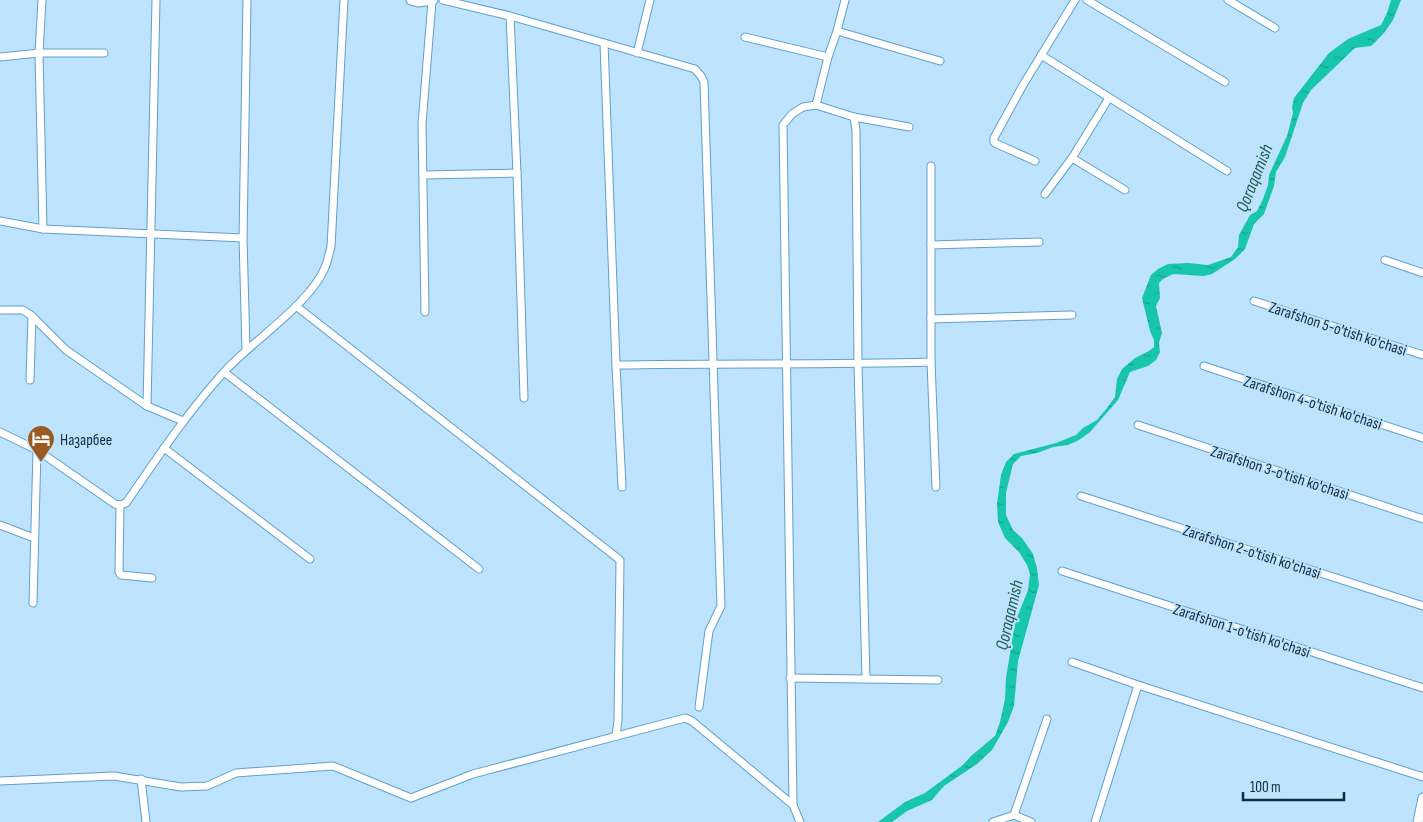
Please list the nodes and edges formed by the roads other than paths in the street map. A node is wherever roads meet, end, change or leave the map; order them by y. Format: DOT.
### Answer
graph roads {
  1 [pos="42,0"];
  2 [pos="156,0"];
  3 [pos="246,0"];
  4 [pos="344,0"];
  5 [pos="410,0"];
  6 [pos="443,0"];
  7 [pos="650,0"];
  8 [pos="845,0"];
  9 [pos="1075,0"];
  10 [pos="1087,0"];
  11 [pos="1228,0"];
  12 [pos="433,1"];
  13 [pos="510,16"];
  14 [pos="1275,28"];
  15 [pos="837,31"];
  16 [pos="744,36"];
  17 [pos="604,43"];
  18 [pos="39,53"];
  19 [pos="104,53"];
  20 [pos="637,54"];
  21 [pos="1041,55"];
  22 [pos="0,57"];
  23 [pos="828,57"];
  24 [pos="940,61"];
  25 [pos="1224,82"];
  26 [pos="1109,98"];
  27 [pos="816,105"];
  28 [pos="854,117"];
  29 [pos="909,128"];
  30 [pos="1072,158"];
  31 [pos="1035,161"];
  32 [pos="931,166"];
  33 [pos="1227,172"];
  34 [pos="517,173"];
  35 [pos="423,174"];
  36 [pos="1125,190"];
  37 [pos="1044,194"];
  38 [pos="0,221"];
  39 [pos="43,229"];
  40 [pos="151,233"];
  41 [pos="243,238"];
  42 [pos="1039,242"];
  43 [pos="931,245"];
  44 [pos="1385,260"];
  45 [pos="1423,273"];
  46 [pos="1254,300"];
  47 [pos="296,306"];
  48 [pos="0,310"];
  49 [pos="425,312"];
  50 [pos="1072,315"];
  51 [pos="32,316"];
  52 [pos="931,318"];
  53 [pos="246,349"];
  54 [pos="1423,355"];
  55 [pos="931,362"];
  56 [pos="712,363"];
  57 [pos="786,364"];
  58 [pos="858,364"];
  59 [pos="616,365"];
  60 [pos="1204,366"];
  61 [pos="224,372"];
  62 [pos="30,380"];
  63 [pos="524,398"];
  64 [pos="147,406"];
  65 [pos="183,421"];
  66 [pos="1138,425"];
  67 [pos="0,432"];
  68 [pos="1423,438"];
  69 [pos="164,448"];
  70 [pos="37,450"];
  71 [pos="622,487"];
  72 [pos="936,487"];
  73 [pos="1081,496"];
  74 [pos="120,505"];
  75 [pos="1423,519"];
  76 [pos="0,525"];
  77 [pos="34,538"];
  78 [pos="310,559"];
  79 [pos="479,569"];
  80 [pos="1062,571"];
  81 [pos="152,578"];
  82 [pos="33,602"];
  83 [pos="1423,606"];
  84 [pos="1072,662"];
  85 [pos="790,678"];
  86 [pos="866,679"];
  87 [pos="938,680"];
  88 [pos="1138,685"];
  89 [pos="1423,688"];
  90 [pos="699,707"];
  91 [pos="1047,719"];
  92 [pos="616,736"];
  93 [pos="1423,777"];
  94 [pos="141,779"];
  95 [pos="0,781"];
  96 [pos="1423,798"];
  97 [pos="793,805"];
  98 [pos="1014,815"];
  99 [pos="146,822"];
  100 [pos="800,822"];
  101 [pos="993,822"];
  102 [pos="1031,822"];
  103 [pos="1095,822"];
  104 [pos="1418,822"];
  1 -- 18 [label="street"];
  2 -- 40 [label="street"];
  3 -- 41 [label="street"];
  4 -- 47 [label="street"];
  5 -- 12 [label="street"];
  6 -- 13 [label="street"];
  7 -- 20 [label="street"];
  8 -- 15 [label="street"];
  9 -- 21 [label="street"];
  10 -- 25 [label="street"];
  11 -- 14 [label="street"];
  12 -- 35 [label="street"];
  13 -- 17 [label="street"];
  13 -- 34 [label="street"];
  15 -- 23 [label="street"];
  15 -- 24 [label="street"];
  16 -- 23 [label="street"];
  17 -- 20 [label="street"];
  17 -- 59 [label="street"];
  18 -- 19 [label="street"];
  18 -- 22 [label="street"];
  18 -- 39 [label="street"];
  20 -- 56 [label="street"];
  21 -- 26 [label="street"];
  21 -- 31 [label="street"];
  23 -- 27 [label="street"];
  26 -- 30 [label="street"];
  26 -- 33 [label="street"];
  27 -- 28 [label="street"];
  27 -- 57 [label="street"];
  28 -- 29 [label="street"];
  28 -- 58 [label="street"];
  30 -- 36 [label="street"];
  30 -- 37 [label="street"];
  32 -- 43 [label="street"];
  34 -- 35 [label="street"];
  34 -- 63 [label="street"];
  35 -- 49 [label="street"];
  38 -- 39 [label="street"];
  39 -- 40 [label="street"];
  40 -- 41 [label="street"];
  40 -- 64 [label="street"];
  41 -- 53 [label="street"];
  42 -- 43 [label="street"];
  43 -- 52 [label="street"];
  44 -- 45 [label="street"];
  46 -- 54 [label="street, Zarafshon 5-o'tish ko'chasi"];
  47 -- 53 [label="street"];
  47 -- 92 [label="street"];
  48 -- 51 [label="street"];
  50 -- 52 [label="street"];
  51 -- 62 [label="street"];
  51 -- 64 [label="street"];
  52 -- 55 [label="street"];
  53 -- 61 [label="street"];
  55 -- 58 [label="street"];
  55 -- 72 [label="street"];
  56 -- 57 [label="street"];
  56 -- 59 [label="street"];
  56 -- 90 [label="street"];
  57 -- 58 [label="street"];
  57 -- 85 [label="street"];
  58 -- 86 [label="street"];
  59 -- 71 [label="street"];
  60 -- 68 [label="street, Zarafshon 4-o'tish ko'chasi"];
  61 -- 65 [label="street"];
  61 -- 79 [label="street"];
  64 -- 65 [label="street"];
  65 -- 69 [label="street"];
  66 -- 75 [label="street, Zarafshon 3-o'tish ko'chasi"];
  67 -- 70 [label="street"];
  69 -- 74 [label="street"];
  69 -- 78 [label="street"];
  70 -- 74 [label="street"];
  70 -- 77 [label="street"];
  73 -- 83 [label="street, Zarafshon 2-o'tish ko'chasi"];
  74 -- 81 [label="street"];
  76 -- 77 [label="street"];
  77 -- 82 [label="street"];
  80 -- 89 [label="street, Zarafshon 1-o'tish ko'chasi"];
  84 -- 88 [label="street"];
  85 -- 86 [label="street"];
  85 -- 97 [label="street"];
  86 -- 87 [label="street"];
  88 -- 93 [label="street"];
  88 -- 103 [label="street"];
  91 -- 98 [label="street"];
  92 -- 94 [label="street"];
  92 -- 97 [label="street"];
  94 -- 95 [label="street"];
  94 -- 99 [label="street"];
  96 -- 104 [label="street"];
  97 -- 100 [label="street"];
  98 -- 101 [label="street"];
  98 -- 102 [label="street"];
}
